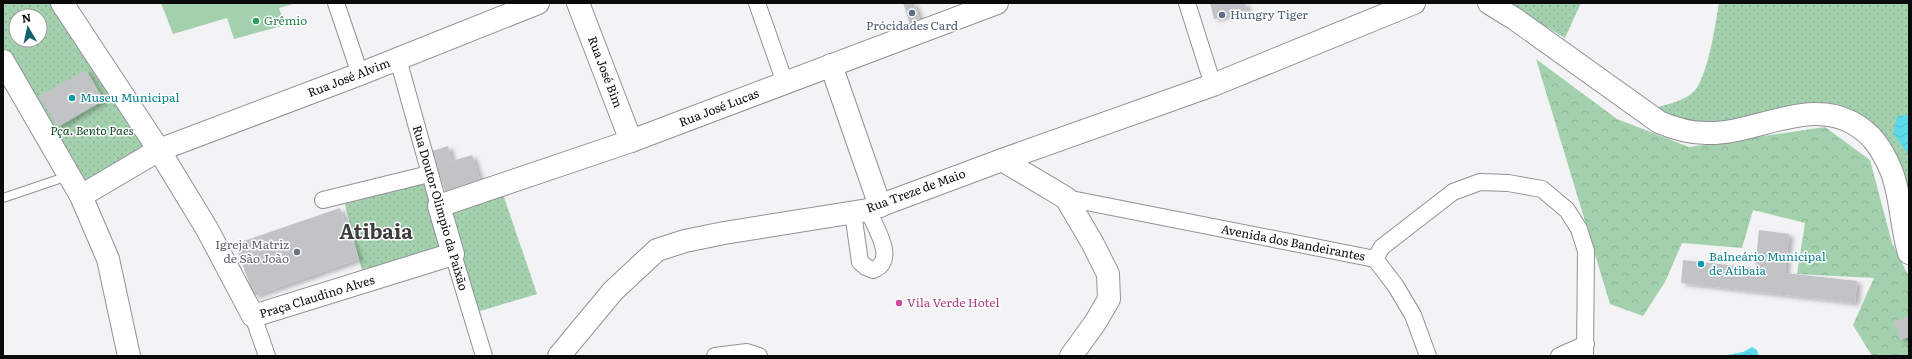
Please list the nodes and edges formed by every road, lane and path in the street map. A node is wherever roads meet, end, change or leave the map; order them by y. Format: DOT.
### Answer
graph roads {
  1 [pos="62,3"];
  2 [pos="336,3"];
  3 [pos="538,3"];
  4 [pos="578,3"];
  5 [pos="756,3"];
  6 [pos="997,3"];
  7 [pos="1187,3"];
  8 [pos="1414,3"];
  9 [pos="1489,3"];
  10 [pos="398,59"];
  11 [pos="3,61"];
  12 [pos="831,65"];
  13 [pos="360,74"];
  14 [pos="785,83"];
  15 [pos="1213,85"];
  16 [pos="631,141"];
  17 [pos="158,150"];
  18 [pos="1002,160"];
  19 [pos="429,174"];
  20 [pos="69,176"];
  21 [pos="81,196"];
  22 [pos="3,198"];
  23 [pos="1066,198"];
  24 [pos="323,200"];
  25 [pos="439,206"];
  26 [pos="867,210"];
  27 [pos="1909,253"];
  28 [pos="452,254"];
  29 [pos="1375,259"];
  30 [pos="253,316"];
  31 [pos="1585,350"];
  32 [pos="128,356"];
  33 [pos="267,356"];
  34 [pos="484,356"];
  35 [pos="559,356"];
  36 [pos="715,356"];
  37 [pos="759,356"];
  38 [pos="1071,356"];
  39 [pos="1428,356"];
  40 [pos="1559,356"];
  1 -- 17 [label="main road, Praça Claudino Alves"];
  2 -- 13 [label="street"];
  3 -- 10 [label="main road, Rua José Alvim"];
  4 -- 16 [label="main road, Rua José Bim"];
  5 -- 14 [label="street"];
  6 -- 12 [label="main road, Rua José Lucas"];
  7 -- 15 [label="street"];
  8 -- 15 [label="main road, Rua Treze de Maio"];
  9 -- 27 [label="main road"];
  10 -- 13 [label="main road, Rua José Alvim"];
  10 -- 19 [label="street, Rua Doutor Olimpio da Paixão"];
  11 -- 20 [label="main road"];
  12 -- 14 [label="main road, Rua José Lucas"];
  12 -- 26 [label="main road"];
  13 -- 17 [label="main road, Rua José Alvim"];
  14 -- 16 [label="main road, Rua José Lucas"];
  15 -- 18 [label="main road, Rua Treze de Maio"];
  16 -- 25 [label="main road, Rua José Lucas"];
  17 -- 21 [label="main road, Rua José Alvim"];
  17 -- 30 [label="main road, Praça Claudino Alves"];
  18 -- 23 [label="main road, Avenida dos Bandeirantes"];
  18 -- 26 [label="main road, Rua Treze de Maio"];
  19 -- 24 [label="street"];
  19 -- 25 [label="street, Rua Doutor Olimpio da Paixão"];
  20 -- 21 [label="main road"];
  20 -- 22 [label="lane"];
  21 -- 32 [label="main road"];
  23 -- 29 [label="street, Avenida dos Bandeirantes"];
  23 -- 38 [label="main road"];
  25 -- 28 [label="main road, Rua Doutor Olimpio da Paixão"];
  26 -- 35 [label="main road, Rua Treze de Maio"];
  28 -- 30 [label="main road, Praça Claudino Alves"];
  28 -- 34 [label="street, Rua Doutor Olimpio da Paixão"];
  29 -- 31 [label="street, Avenida dos Bandeirantes"];
  29 -- 39 [label="street"];
  30 -- 33 [label="street"];
  31 -- 40 [label="street"];
  36 -- 37 [label="street"];
}
